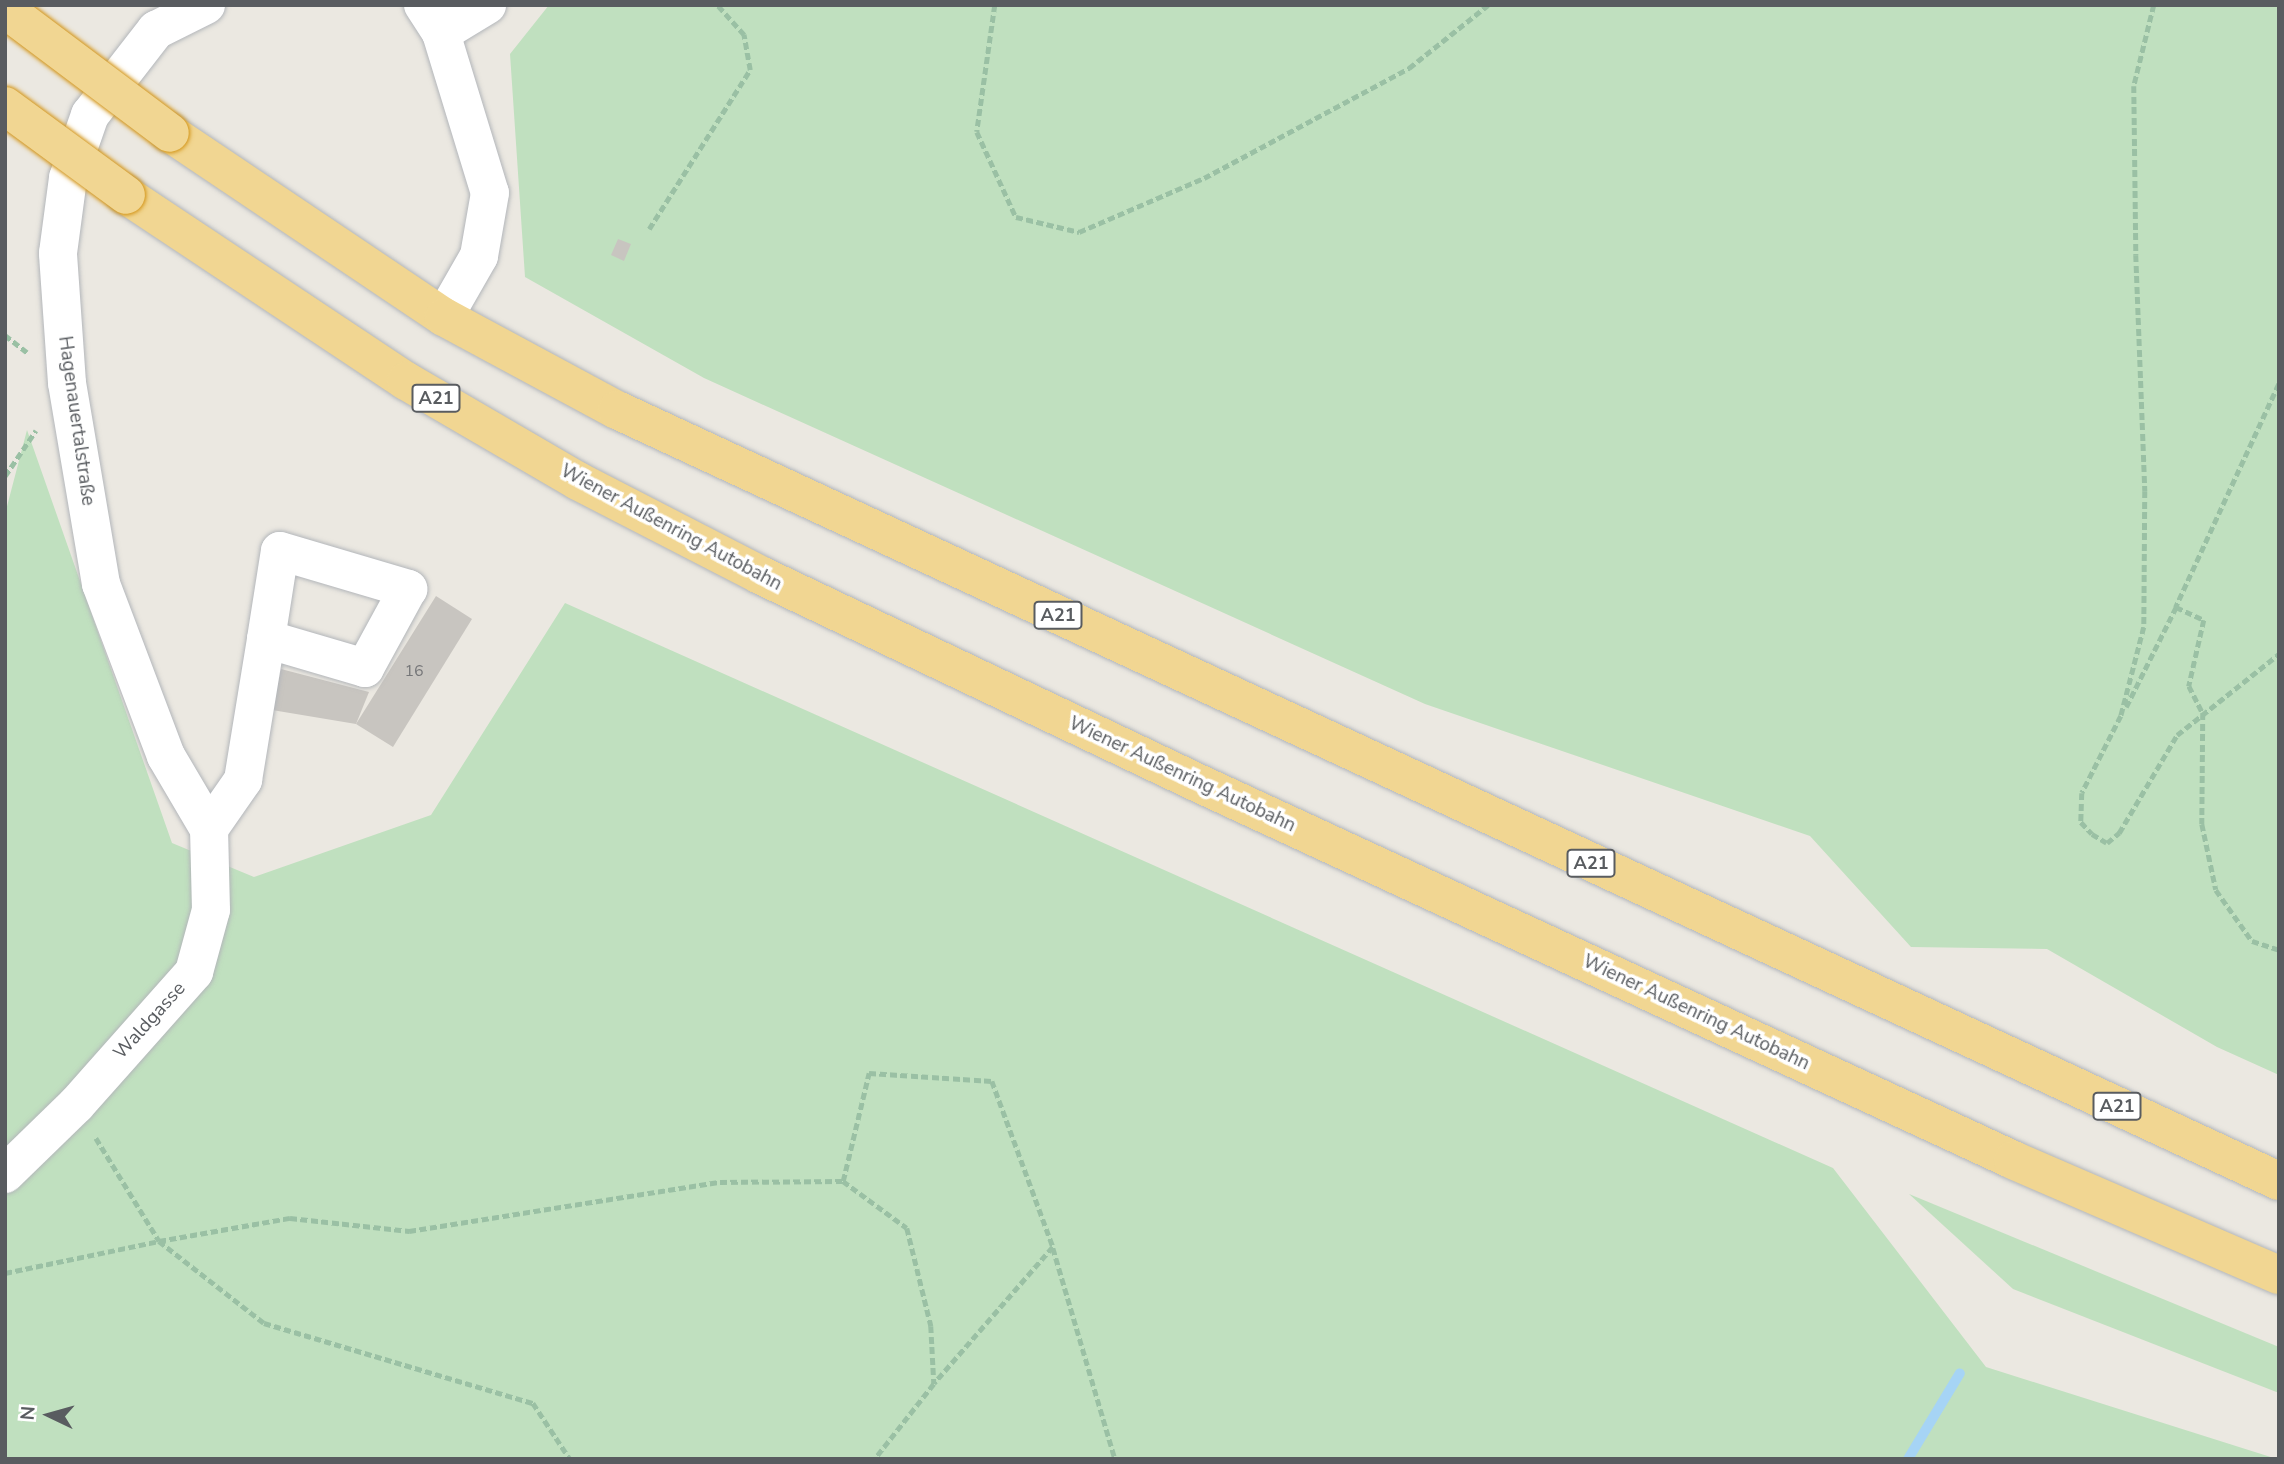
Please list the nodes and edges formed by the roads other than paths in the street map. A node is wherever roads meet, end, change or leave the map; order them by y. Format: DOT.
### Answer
graph roads {
  1 [pos="206,5"];
  2 [pos="487,5"];
  3 [pos="5,9"];
  4 [pos="432,19"];
  5 [pos="5,106"];
  6 [pos="444,317"];
  7 [pos="265,639"];
  8 [pos="209,829"];
  9 [pos="5,1174"];
  10 [pos="2279,1181"];
  11 [pos="2279,1275"];
  1 -- 8 [label="street, Hagenauertalstraße"];
  2 -- 4 [label="street"];
  3 -- 6 [label="highway, A21, bridge"];
  4 -- 6 [label="street"];
  5 -- 11 [label="highway, Wiener Außenring Autobahn / A21, bridge"];
  6 -- 10 [label="highway, A21"];
  7 -- 8 [label="street"];
  8 -- 9 [label="street, Waldgasse"];
}
